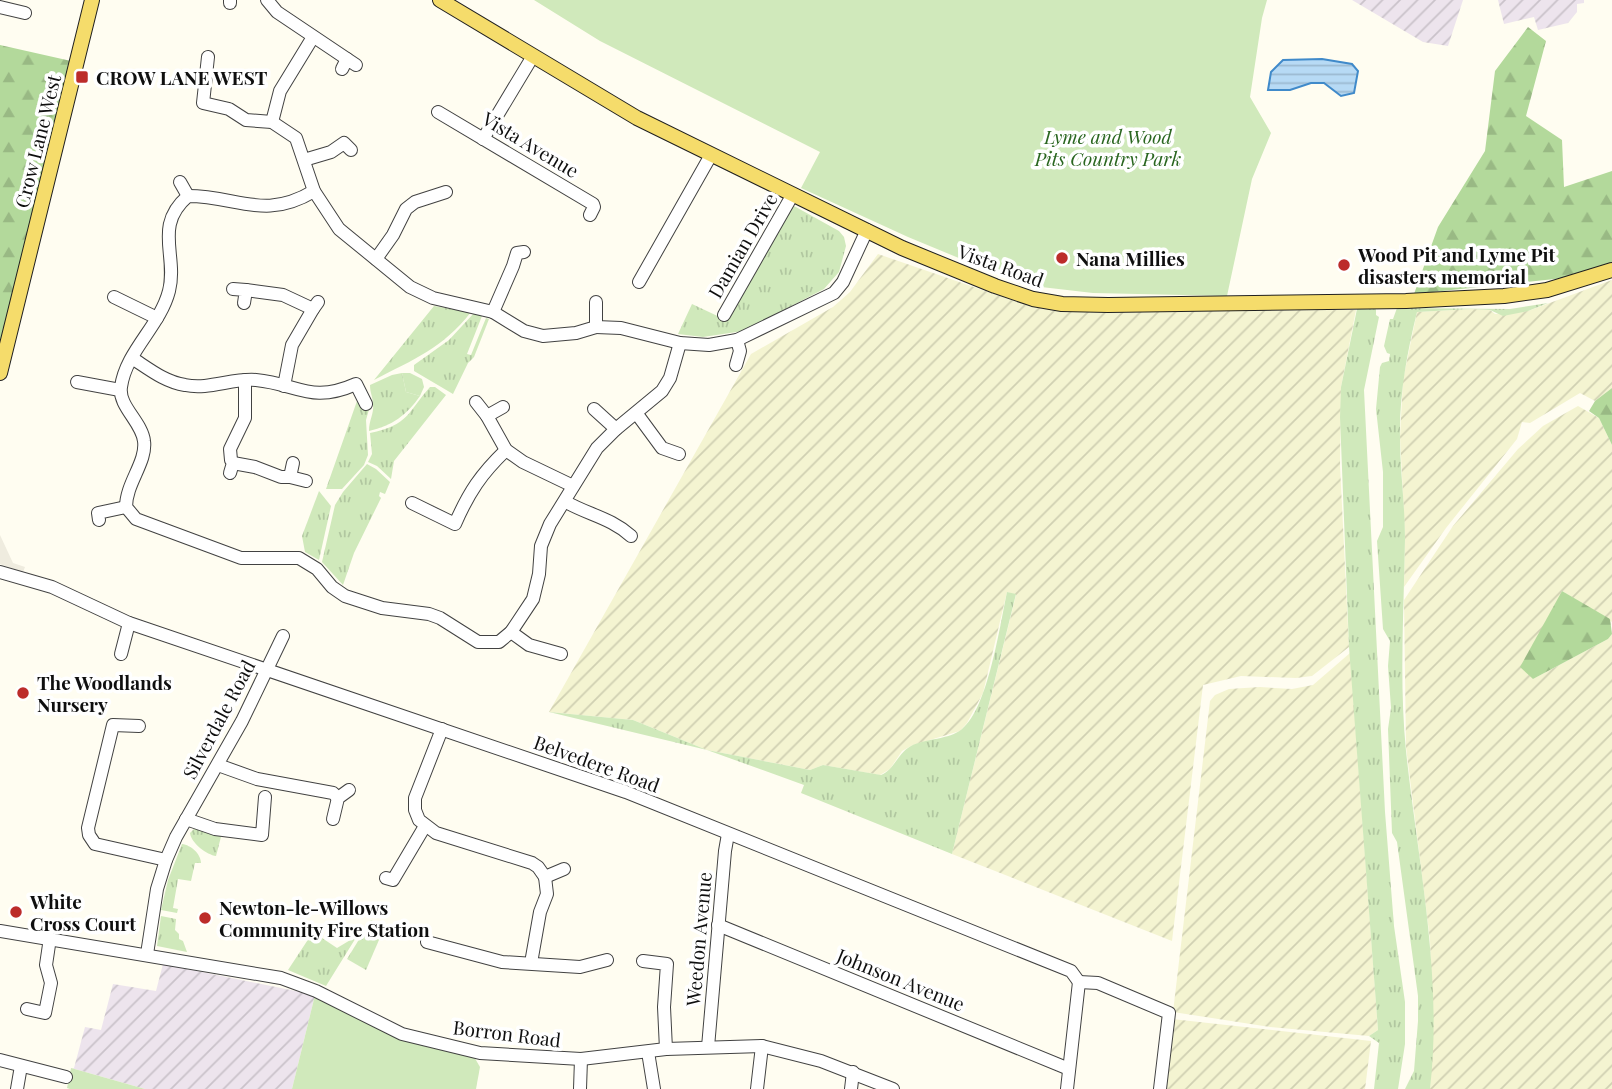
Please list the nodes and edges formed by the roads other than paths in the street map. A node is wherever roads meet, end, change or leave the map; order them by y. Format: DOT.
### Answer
graph roads {
  1 [pos="92,0"];
  2 [pos="267,0"];
  3 [pos="440,0"];
  4 [pos="0,8"];
  5 [pos="25,13"];
  6 [pos="313,37"];
  7 [pos="533,56"];
  8 [pos="208,57"];
  9 [pos="348,65"];
  10 [pos="438,112"];
  11 [pos="272,122"];
  12 [pos="483,139"];
  13 [pos="345,143"];
  14 [pos="711,155"];
  15 [pos="304,160"];
  16 [pos="180,182"];
  17 [pos="314,191"];
  18 [pos="446,192"];
  19 [pos="793,194"];
  20 [pos="188,196"];
  21 [pos="590,215"];
  22 [pos="867,230"];
  23 [pos="517,252"];
  24 [pos="376,259"];
  25 [pos="1612,270"];
  26 [pos="639,282"];
  27 [pos="241,294"];
  28 [pos="114,298"];
  29 [pos="596,302"];
  30 [pos="493,312"];
  31 [pos="724,315"];
  32 [pos="157,318"];
  33 [pos="596,327"];
  34 [pos="737,340"];
  35 [pos="680,342"];
  36 [pos="132,358"];
  37 [pos="732,366"];
  38 [pos="0,373"];
  39 [pos="245,380"];
  40 [pos="77,382"];
  41 [pos="284,386"];
  42 [pos="120,390"];
  43 [pos="475,402"];
  44 [pos="366,404"];
  45 [pos="503,407"];
  46 [pos="594,409"];
  47 [pos="636,414"];
  48 [pos="487,416"];
  49 [pos="616,429"];
  50 [pos="506,450"];
  51 [pos="678,454"];
  52 [pos="293,463"];
  53 [pos="290,477"];
  54 [pos="306,481"];
  55 [pos="573,486"];
  56 [pos="566,502"];
  57 [pos="412,503"];
  58 [pos="126,507"];
  59 [pos="97,512"];
  60 [pos="631,537"];
  61 [pos="0,572"];
  62 [pos="129,623"];
  63 [pos="511,632"];
  64 [pos="283,636"];
  65 [pos="121,654"];
  66 [pos="562,654"];
  67 [pos="266,670"];
  68 [pos="139,726"];
  69 [pos="442,729"];
  70 [pos="218,765"];
  71 [pos="349,790"];
  72 [pos="265,797"];
  73 [pos="338,798"];
  74 [pos="333,819"];
  75 [pos="186,820"];
  76 [pos="425,826"];
  77 [pos="728,834"];
  78 [pos="166,860"];
  79 [pos="564,869"];
  80 [pos="545,877"];
  81 [pos="393,881"];
  82 [pos="718,925"];
  83 [pos="0,931"];
  84 [pos="50,939"];
  85 [pos="426,942"];
  86 [pos="148,954"];
  87 [pos="607,960"];
  88 [pos="643,961"];
  89 [pos="531,963"];
  90 [pos="1079,982"];
  91 [pos="27,1009"];
  92 [pos="762,1046"];
  93 [pos="708,1047"];
  94 [pos="666,1049"];
  95 [pos="648,1052"];
  96 [pos="582,1059"];
  97 [pos="0,1060"];
  98 [pos="21,1066"];
  99 [pos="1069,1069"];
  100 [pos="853,1072"];
  101 [pos="66,1077"];
  102 [pos="17,1089"];
  103 [pos="580,1089"];
  104 [pos="654,1089"];
  105 [pos="758,1089"];
  106 [pos="851,1089"];
  107 [pos="893,1089"];
  108 [pos="1066,1089"];
  109 [pos="1160,1089"];
  1 -- 38 [label="main road, Crow Lane West"];
  2 -- 6 [label="street"];
  3 -- 7 [label="main road, Vista Road"];
  4 -- 5 [label="street"];
  6 -- 9 [label="street"];
  6 -- 11 [label="street"];
  7 -- 12 [label="street"];
  7 -- 14 [label="main road, Vista Road"];
  8 -- 11 [label="street"];
  10 -- 12 [label="street, Vista Avenue"];
  11 -- 15 [label="street"];
  12 -- 21 [label="street, Vista Avenue"];
  13 -- 15 [label="street"];
  14 -- 19 [label="main road, Vista Road"];
  14 -- 26 [label="street"];
  15 -- 17 [label="street"];
  16 -- 20 [label="street"];
  17 -- 20 [label="street"];
  17 -- 24 [label="street"];
  18 -- 24 [label="street"];
  19 -- 22 [label="main road, Vista Road"];
  19 -- 31 [label="street, Damian Drive"];
  20 -- 32 [label="street"];
  22 -- 25 [label="main road, Vista Road"];
  22 -- 34 [label="street"];
  23 -- 30 [label="street"];
  24 -- 30 [label="street"];
  27 -- 41 [label="street"];
  28 -- 32 [label="street"];
  29 -- 33 [label="street"];
  30 -- 33 [label="street"];
  32 -- 36 [label="street"];
  33 -- 35 [label="street"];
  34 -- 35 [label="street"];
  34 -- 37 [label="street"];
  35 -- 47 [label="street"];
  36 -- 39 [label="street"];
  36 -- 42 [label="street"];
  39 -- 41 [label="street"];
  39 -- 53 [label="street"];
  40 -- 42 [label="street"];
  41 -- 44 [label="street"];
  42 -- 58 [label="street"];
  43 -- 48 [label="street"];
  45 -- 48 [label="street"];
  46 -- 49 [label="street"];
  47 -- 49 [label="street"];
  47 -- 51 [label="street"];
  48 -- 50 [label="street"];
  49 -- 55 [label="street"];
  50 -- 55 [label="street"];
  50 -- 57 [label="street"];
  52 -- 53 [label="street"];
  53 -- 54 [label="street"];
  55 -- 56 [label="street"];
  56 -- 60 [label="street"];
  56 -- 63 [label="street"];
  58 -- 59 [label="street"];
  58 -- 63 [label="street"];
  61 -- 62 [label="street, Belvedere Road"];
  62 -- 65 [label="street"];
  62 -- 67 [label="street, Belvedere Road"];
  63 -- 66 [label="street"];
  64 -- 67 [label="street, Silverdale Road"];
  67 -- 69 [label="street, Belvedere Road"];
  67 -- 70 [label="street, Silverdale Road"];
  68 -- 78 [label="street"];
  69 -- 76 [label="street"];
  69 -- 77 [label="street, Belvedere Road"];
  70 -- 73 [label="street"];
  70 -- 75 [label="street, Silverdale Road"];
  71 -- 73 [label="street"];
  72 -- 75 [label="street"];
  73 -- 74 [label="street"];
  75 -- 78 [label="street, Silverdale Road"];
  76 -- 80 [label="street"];
  76 -- 81 [label="street"];
  77 -- 82 [label="street, Weedon Avenue"];
  77 -- 90 [label="street, Belvedere Road"];
  78 -- 86 [label="street, Silverdale Road"];
  79 -- 80 [label="street"];
  80 -- 89 [label="street"];
  82 -- 93 [label="street, Weedon Avenue"];
  82 -- 99 [label="street, Johnson Avenue"];
  83 -- 84 [label="street, Borron Road"];
  84 -- 86 [label="street, Borron Road"];
  84 -- 91 [label="street"];
  85 -- 89 [label="street"];
  86 -- 96 [label="street, Borron Road"];
  87 -- 89 [label="street"];
  88 -- 94 [label="street"];
  90 -- 99 [label="street"];
  90 -- 109 [label="street, Belvedere Road"];
  92 -- 93 [label="street, Borron Road"];
  92 -- 100 [label="street, Borron Road"];
  92 -- 105 [label="street"];
  93 -- 94 [label="street, Borron Road"];
  94 -- 95 [label="street, Borron Road"];
  95 -- 96 [label="street, Borron Road"];
  95 -- 104 [label="street"];
  96 -- 103 [label="street"];
  97 -- 98 [label="street"];
  98 -- 101 [label="street"];
  98 -- 102 [label="street"];
  99 -- 108 [label="street"];
  100 -- 106 [label="street"];
  100 -- 107 [label="street, Borron Road"];
}
